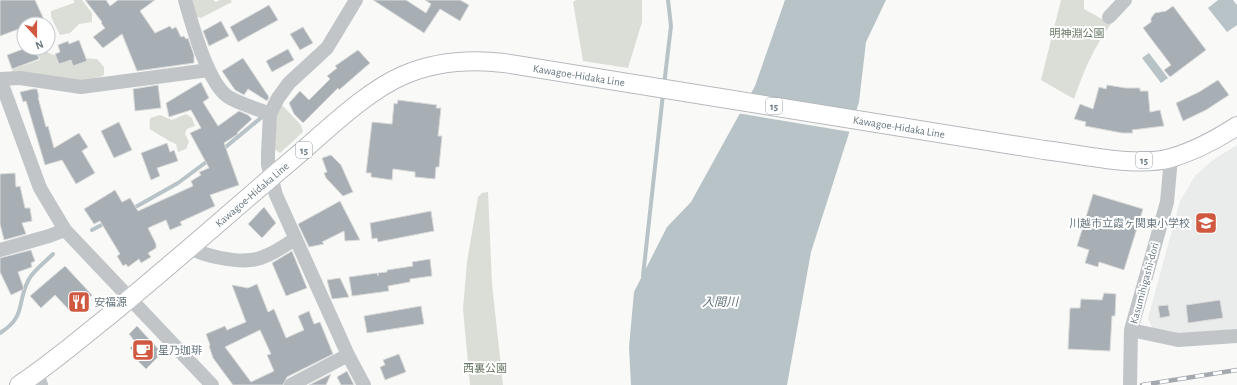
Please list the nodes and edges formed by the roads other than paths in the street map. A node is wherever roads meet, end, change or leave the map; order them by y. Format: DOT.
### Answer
graph roads {
  1 [pos="185,0"];
  2 [pos="356,0"];
  3 [pos="1125,0"];
  4 [pos="1108,17"];
  5 [pos="209,70"];
  6 [pos="0,79"];
  7 [pos="270,114"];
  8 [pos="1237,126"];
  9 [pos="1171,158"];
  10 [pos="271,178"];
  11 [pos="65,230"];
  12 [pos="295,239"];
  13 [pos="190,248"];
  14 [pos="0,250"];
  15 [pos="131,298"];
  16 [pos="1131,330"];
  17 [pos="1237,336"];
  18 [pos="348,355"];
  19 [pos="39,379"];
  20 [pos="19,385"];
  21 [pos="212,385"];
  22 [pos="291,385"];
  23 [pos="364,385"];
  24 [pos="1130,385"];
  1 -- 5 [label="street"];
  2 -- 7 [label="street"];
  3 -- 4 [label="street"];
  5 -- 6 [label="street"];
  5 -- 7 [label="street"];
  6 -- 11 [label="street"];
  7 -- 10 [label="street"];
  8 -- 9 [label="main road, Kawagoe-Hidaka Line / 15"];
  9 -- 10 [label="main road, Kawagoe-Hidaka Line / 15"];
  9 -- 16 [label="street, Kasumihigashi-dori"];
  10 -- 12 [label="street"];
  10 -- 13 [label="main road, Kawagoe-Hidaka Line / 15"];
  11 -- 14 [label="street"];
  11 -- 15 [label="street"];
  12 -- 13 [label="street"];
  12 -- 18 [label="street"];
  13 -- 15 [label="main road, Kawagoe-Hidaka Line / 15"];
  15 -- 19 [label="main road, Kawagoe-Hidaka Line / 15"];
  15 -- 21 [label="street"];
  16 -- 17 [label="street"];
  16 -- 24 [label="street, Kasumihigashi-dori"];
  18 -- 22 [label="street"];
  18 -- 23 [label="street"];
  19 -- 20 [label="main road, Kawagoe-Hidaka Line / 15"];
}
